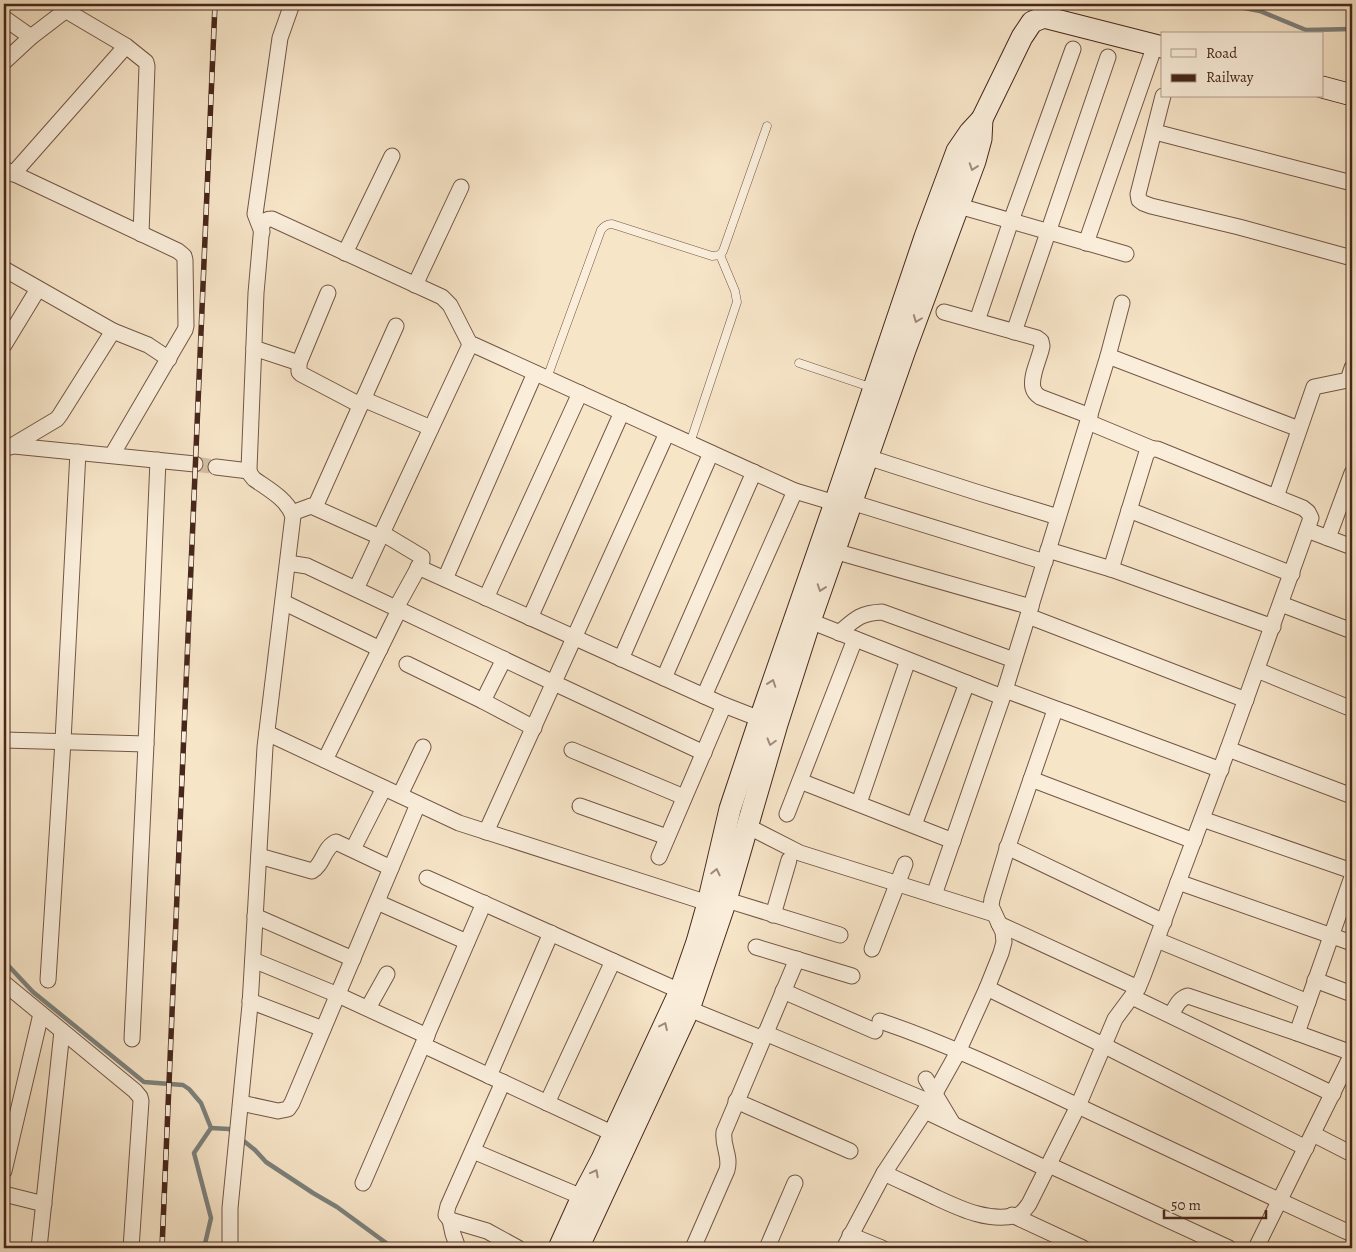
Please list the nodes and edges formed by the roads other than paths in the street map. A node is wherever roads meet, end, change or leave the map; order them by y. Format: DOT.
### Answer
graph roads {
  1 [pos="292,4"];
  2 [pos="69,6"];
  3 [pos="4,18"];
  4 [pos="31,37"];
  5 [pos="126,46"];
  6 [pos="1159,46"];
  7 [pos="1073,49"];
  8 [pos="1108,57"];
  9 [pos="4,62"];
  10 [pos="1324,88"];
  11 [pos="1352,95"];
  12 [pos="1163,98"];
  13 [pos="982,119"];
  14 [pos="767,126"];
  15 [pos="1155,132"];
  16 [pos="392,156"];
  17 [pos="8,172"];
  18 [pos="1352,183"];
  19 [pos="461,187"];
  20 [pos="959,206"];
  21 [pos="1011,221"];
  22 [pos="262,232"];
  23 [pos="1048,232"];
  24 [pos="141,234"];
  25 [pos="1086,243"];
  26 [pos="345,253"];
  27 [pos="1126,254"];
  28 [pos="720,255"];
  29 [pos="1352,258"];
  30 [pos="4,269"];
  31 [pos="415,285"];
  32 [pos="38,288"];
  33 [pos="328,293"];
  34 [pos="1122,303"];
  35 [pos="944,312"];
  36 [pos="977,321"];
  37 [pos="396,326"];
  38 [pos="113,331"];
  39 [pos="1014,332"];
  40 [pos="4,345"];
  41 [pos="471,346"];
  42 [pos="254,348"];
  43 [pos="1108,356"];
  44 [pos="169,359"];
  45 [pos="299,363"];
  46 [pos="800,363"];
  47 [pos="1352,368"];
  48 [pos="541,375"];
  49 [pos="873,388"];
  50 [pos="580,393"];
  51 [pos="361,402"];
  52 [pos="622,412"];
  53 [pos="1089,419"];
  54 [pos="431,428"];
  55 [pos="1299,429"];
  56 [pos="667,433"];
  57 [pos="690,443"];
  58 [pos="9,447"];
  59 [pos="1153,449"];
  60 [pos="78,452"];
  61 [pos="711,453"];
  62 [pos="112,455"];
  63 [pos="867,457"];
  64 [pos="158,460"];
  65 [pos="195,464"];
  66 [pos="216,467"];
  67 [pos="249,471"];
  68 [pos="754,472"];
  69 [pos="1352,473"];
  70 [pos="795,491"];
  71 [pos="1276,497"];
  72 [pos="842,499"];
  73 [pos="314,507"];
  74 [pos="1129,510"];
  75 [pos="292,512"];
  76 [pos="1058,517"];
  77 [pos="1307,530"];
  78 [pos="381,535"];
  79 [pos="1328,538"];
  80 [pos="1352,547"];
  81 [pos="834,551"];
  82 [pos="1046,556"];
  83 [pos="288,563"];
  84 [pos="418,568"];
  85 [pos="1111,570"];
  86 [pos="1292,574"];
  87 [pos="445,579"];
  88 [pos="356,589"];
  89 [pos="486,598"];
  90 [pos="283,602"];
  91 [pos="1281,604"];
  92 [pos="398,609"];
  93 [pos="1030,611"];
  94 [pos="530,618"];
  95 [pos="810,621"];
  96 [pos="1273,627"];
  97 [pos="1352,631"];
  98 [pos="838,633"];
  99 [pos="575,638"];
  100 [pos="855,639"];
  101 [pos="380,650"];
  102 [pos="504,659"];
  103 [pos="621,659"];
  104 [pos="908,660"];
  105 [pos="1014,660"];
  106 [pos="408,664"];
  107 [pos="1257,670"];
  108 [pos="664,678"];
  109 [pos="554,683"];
  110 [pos="968,683"];
  111 [pos="1004,694"];
  112 [pos="704,696"];
  113 [pos="1246,700"];
  114 [pos="482,701"];
  115 [pos="724,705"];
  116 [pos="1352,709"];
  117 [pos="1059,710"];
  118 [pos="760,719"];
  119 [pos="534,728"];
  120 [pos="267,733"];
  121 [pos="4,740"];
  122 [pos="63,742"];
  123 [pos="146,744"];
  124 [pos="423,747"];
  125 [pos="1228,749"];
  126 [pos="572,750"];
  127 [pos="704,752"];
  128 [pos="324,760"];
  129 [pos="1221,770"];
  130 [pos="1031,779"];
  131 [pos="800,781"];
  132 [pos="384,788"];
  133 [pos="400,796"];
  134 [pos="1352,796"];
  135 [pos="684,797"];
  136 [pos="859,803"];
  137 [pos="418,804"];
  138 [pos="580,806"];
  139 [pos="788,814"];
  140 [pos="1202,819"];
  141 [pos="914,825"];
  142 [pos="747,826"];
  143 [pos="486,832"];
  144 [pos="667,837"];
  145 [pos="952,841"];
  146 [pos="1194,841"];
  147 [pos="1007,847"];
  148 [pos="353,849"];
  149 [pos="259,856"];
  150 [pos="658,857"];
  151 [pos="789,860"];
  152 [pos="905,864"];
  153 [pos="391,868"];
  154 [pos="427,878"];
  155 [pos="1351,880"];
  156 [pos="1178,882"];
  157 [pos="897,884"];
  158 [pos="934,895"];
  159 [pos="715,900"];
  160 [pos="377,902"];
  161 [pos="484,903"];
  162 [pos="773,915"];
  163 [pos="256,916"];
  164 [pos="997,919"];
  165 [pos="1164,922"];
  166 [pos="551,933"];
  167 [pos="840,936"];
  168 [pos="1331,936"];
  169 [pos="1157,940"];
  170 [pos="467,942"];
  171 [pos="1352,943"];
  172 [pos="756,947"];
  173 [pos="872,949"];
  174 [pos="797,959"];
  175 [pos="253,960"];
  176 [pos="353,960"];
  177 [pos="613,961"];
  178 [pos="387,974"];
  179 [pos="852,976"];
  180 [pos="48,980"];
  181 [pos="1315,980"];
  182 [pos="4,983"];
  183 [pos="987,988"];
  184 [pos="783,991"];
  185 [pos="1135,992"];
  186 [pos="1352,994"];
  187 [pos="338,995"];
  188 [pos="685,1000"];
  189 [pos="250,1001"];
  190 [pos="1308,1002"];
  191 [pos="368,1008"];
  192 [pos="41,1014"];
  193 [pos="1171,1015"];
  194 [pos="324,1029"];
  195 [pos="62,1031"];
  196 [pos="1296,1033"];
  197 [pos="764,1036"];
  198 [pos="132,1039"];
  199 [pos="425,1040"];
  200 [pos="1103,1045"];
  201 [pos="958,1052"];
  202 [pos="1352,1054"];
  203 [pos="496,1079"];
  204 [pos="926,1079"];
  205 [pos="1333,1094"];
  206 [pos="736,1101"];
  207 [pos="930,1102"];
  208 [pos="241,1103"];
  209 [pos="547,1103"];
  210 [pos="1078,1106"];
  211 [pos="614,1134"];
  212 [pos="1313,1134"];
  213 [pos="1306,1148"];
  214 [pos="473,1151"];
  215 [pos="850,1151"];
  216 [pos="1352,1154"];
  217 [pos="1048,1167"];
  218 [pos="4,1171"];
  219 [pos="884,1174"];
  220 [pos="363,1183"];
  221 [pos="795,1183"];
  222 [pos="4,1194"];
  223 [pos="582,1196"];
  224 [pos="1280,1201"];
  225 [pos="44,1204"];
  226 [pos="1012,1215"];
  227 [pos="450,1220"];
  228 [pos="1352,1234"];
  229 [pos="847,1242"];
  230 [pos="39,1248"];
  231 [pos="131,1248"];
  232 [pos="230,1248"];
  233 [pos="458,1248"];
  234 [pos="518,1248"];
  235 [pos="559,1248"];
  236 [pos="578,1248"];
  237 [pos="693,1248"];
  238 [pos="767,1248"];
  239 [pos="882,1248"];
  240 [pos="1083,1248"];
  241 [pos="1229,1248"];
  242 [pos="1256,1248"];
  1 -- 22 [label="street"];
  2 -- 4 [label="street"];
  2 -- 5 [label="street"];
  3 -- 4 [label="street"];
  4 -- 9 [label="street"];
  5 -- 17 [label="street"];
  5 -- 24 [label="street"];
  6 -- 13 [label="street"];
  6 -- 25 [label="street"];
  7 -- 21 [label="street"];
  8 -- 23 [label="street"];
  10 -- 11 [label="street"];
  12 -- 15 [label="street"];
  13 -- 20 [label="street, one-way"];
  13 -- 49 [label="street"];
  14 -- 28 [label="lane"];
  15 -- 18 [label="street"];
  15 -- 29 [label="street"];
  16 -- 26 [label="street"];
  17 -- 24 [label="street"];
  19 -- 31 [label="street"];
  20 -- 21 [label="street"];
  20 -- 63 [label="street, one-way"];
  21 -- 23 [label="street"];
  21 -- 36 [label="street"];
  22 -- 26 [label="street"];
  22 -- 42 [label="street"];
  23 -- 25 [label="street"];
  23 -- 39 [label="street"];
  24 -- 44 [label="street"];
  25 -- 27 [label="street"];
  26 -- 31 [label="street"];
  28 -- 48 [label="lane"];
  28 -- 57 [label="lane"];
  30 -- 32 [label="street"];
  31 -- 41 [label="street"];
  32 -- 38 [label="street"];
  32 -- 40 [label="street"];
  33 -- 45 [label="street"];
  34 -- 43 [label="street"];
  35 -- 36 [label="street"];
  36 -- 39 [label="street"];
  37 -- 51 [label="street"];
  38 -- 44 [label="street"];
  38 -- 58 [label="street"];
  39 -- 53 [label="street"];
  41 -- 48 [label="street"];
  41 -- 54 [label="street"];
  42 -- 45 [label="street"];
  42 -- 67 [label="street"];
  43 -- 53 [label="street"];
  43 -- 55 [label="street"];
  44 -- 62 [label="street"];
  45 -- 51 [label="street"];
  46 -- 49 [label="lane"];
  47 -- 55 [label="street"];
  48 -- 50 [label="street"];
  48 -- 87 [label="street"];
  49 -- 72 [label="street"];
  50 -- 52 [label="street"];
  50 -- 89 [label="street"];
  51 -- 54 [label="street"];
  51 -- 73 [label="street"];
  52 -- 56 [label="street"];
  52 -- 94 [label="street"];
  53 -- 59 [label="street"];
  53 -- 76 [label="street"];
  54 -- 78 [label="street"];
  55 -- 71 [label="street"];
  56 -- 57 [label="street"];
  56 -- 99 [label="street"];
  57 -- 61 [label="street"];
  58 -- 60 [label="street"];
  59 -- 71 [label="street"];
  59 -- 74 [label="street"];
  60 -- 62 [label="street"];
  60 -- 122 [label="street"];
  61 -- 68 [label="street"];
  61 -- 103 [label="street"];
  62 -- 64 [label="street"];
  63 -- 72 [label="street"];
  63 -- 76 [label="street"];
  64 -- 65 [label="street"];
  64 -- 123 [label="street"];
  66 -- 67 [label="street"];
  67 -- 75 [label="street"];
  68 -- 70 [label="street"];
  68 -- 108 [label="street"];
  69 -- 79 [label="street"];
  70 -- 72 [label="street"];
  70 -- 112 [label="street"];
  71 -- 77 [label="street"];
  72 -- 81 [label="street"];
  72 -- 82 [label="street"];
  118 -- 72 [label="street, one-way"];
  73 -- 75 [label="street"];
  73 -- 78 [label="street"];
  74 -- 85 [label="street"];
  74 -- 86 [label="street"];
  75 -- 83 [label="street"];
  76 -- 82 [label="street"];
  77 -- 79 [label="street"];
  77 -- 86 [label="street"];
  78 -- 84 [label="street"];
  78 -- 88 [label="street"];
  79 -- 80 [label="street"];
  81 -- 93 [label="street"];
  81 -- 95 [label="street, one-way"];
  82 -- 85 [label="street"];
  82 -- 93 [label="street"];
  83 -- 88 [label="street"];
  83 -- 90 [label="street"];
  84 -- 87 [label="street"];
  84 -- 92 [label="street"];
  85 -- 96 [label="street"];
  86 -- 91 [label="street"];
  87 -- 89 [label="street"];
  88 -- 92 [label="street"];
  89 -- 94 [label="street"];
  90 -- 101 [label="street"];
  90 -- 120 [label="street"];
  91 -- 96 [label="street"];
  91 -- 97 [label="street"];
  92 -- 101 [label="street"];
  92 -- 102 [label="street"];
  93 -- 105 [label="street"];
  93 -- 113 [label="street"];
  94 -- 99 [label="street"];
  95 -- 98 [label="street"];
  95 -- 142 [label="street, one-way"];
  96 -- 107 [label="street"];
  98 -- 100 [label="street"];
  98 -- 105 [label="street"];
  99 -- 103 [label="street"];
  99 -- 109 [label="street"];
  100 -- 104 [label="street"];
  100 -- 131 [label="street"];
  101 -- 128 [label="street"];
  102 -- 109 [label="street"];
  102 -- 114 [label="street"];
  103 -- 108 [label="street"];
  104 -- 110 [label="street"];
  104 -- 136 [label="street"];
  105 -- 111 [label="street"];
  106 -- 114 [label="street"];
  107 -- 113 [label="street"];
  107 -- 116 [label="street"];
  108 -- 112 [label="street"];
  109 -- 119 [label="street"];
  109 -- 127 [label="street"];
  110 -- 111 [label="street"];
  110 -- 141 [label="street"];
  111 -- 117 [label="street"];
  111 -- 145 [label="street"];
  112 -- 115 [label="street"];
  113 -- 125 [label="street"];
  114 -- 119 [label="street"];
  115 -- 118 [label="street"];
  115 -- 127 [label="street"];
  117 -- 129 [label="street"];
  117 -- 130 [label="street"];
  159 -- 118 [label="street, one-way"];
  119 -- 143 [label="street"];
  120 -- 128 [label="street"];
  120 -- 149 [label="street"];
  121 -- 122 [label="street"];
  122 -- 123 [label="street"];
  122 -- 180 [label="street"];
  123 -- 198 [label="street"];
  124 -- 133 [label="street"];
  125 -- 129 [label="street"];
  125 -- 134 [label="street"];
  126 -- 135 [label="street"];
  127 -- 135 [label="street"];
  128 -- 132 [label="street"];
  129 -- 140 [label="street"];
  130 -- 146 [label="street"];
  130 -- 147 [label="street"];
  131 -- 136 [label="street"];
  131 -- 139 [label="street"];
  132 -- 133 [label="street"];
  132 -- 148 [label="street"];
  133 -- 137 [label="street"];
  135 -- 144 [label="street"];
  136 -- 141 [label="street"];
  137 -- 143 [label="street"];
  137 -- 153 [label="street"];
  138 -- 144 [label="street"];
  140 -- 146 [label="street"];
  140 -- 155 [label="street"];
  141 -- 145 [label="street"];
  142 -- 157 [label="street"];
  142 -- 159 [label="street"];
  143 -- 159 [label="street"];
  144 -- 150 [label="street"];
  145 -- 158 [label="street"];
  146 -- 156 [label="street"];
  147 -- 164 [label="street"];
  147 -- 165 [label="street"];
  148 -- 149 [label="street"];
  148 -- 153 [label="street"];
  149 -- 163 [label="street"];
  151 -- 162 [label="street"];
  152 -- 157 [label="street"];
  153 -- 160 [label="street"];
  154 -- 161 [label="street"];
  155 -- 168 [label="street"];
  156 -- 165 [label="street"];
  156 -- 168 [label="street"];
  157 -- 158 [label="street"];
  157 -- 173 [label="street"];
  158 -- 164 [label="street"];
  159 -- 162 [label="street"];
  159 -- 188 [label="street"];
  160 -- 170 [label="street"];
  160 -- 176 [label="street"];
  161 -- 166 [label="street"];
  161 -- 170 [label="street"];
  162 -- 167 [label="street"];
  163 -- 175 [label="street"];
  163 -- 176 [label="street"];
  164 -- 183 [label="street"];
  164 -- 185 [label="street"];
  165 -- 169 [label="street"];
  166 -- 177 [label="street"];
  166 -- 203 [label="street"];
  168 -- 171 [label="street"];
  168 -- 181 [label="street"];
  169 -- 185 [label="street"];
  169 -- 190 [label="street"];
  170 -- 199 [label="street"];
  172 -- 174 [label="street"];
  174 -- 179 [label="street"];
  174 -- 184 [label="street"];
  175 -- 187 [label="street"];
  175 -- 189 [label="street"];
  176 -- 187 [label="street"];
  177 -- 188 [label="street"];
  177 -- 209 [label="street"];
  178 -- 191 [label="street"];
  181 -- 186 [label="street"];
  181 -- 190 [label="street"];
  182 -- 192 [label="street"];
  183 -- 200 [label="street"];
  183 -- 201 [label="street"];
  184 -- 197 [label="street"];
  184 -- 201 [label="street"];
  185 -- 193 [label="street"];
  185 -- 200 [label="street"];
  187 -- 191 [label="street"];
  187 -- 194 [label="street"];
  188 -- 197 [label="street"];
  211 -- 188 [label="street, one-way"];
  188 -- 236 [label="street"];
  189 -- 194 [label="street"];
  189 -- 208 [label="street"];
  190 -- 196 [label="street"];
  191 -- 199 [label="street"];
  192 -- 195 [label="street"];
  192 -- 218 [label="street"];
  193 -- 196 [label="street"];
  193 -- 205 [label="street"];
  194 -- 208 [label="street"];
  195 -- 225 [label="street"];
  195 -- 231 [label="street"];
  196 -- 202 [label="street"];
  197 -- 206 [label="street"];
  197 -- 207 [label="street"];
  199 -- 203 [label="street"];
  199 -- 220 [label="street"];
  200 -- 210 [label="street"];
  200 -- 213 [label="street"];
  201 -- 207 [label="street"];
  201 -- 210 [label="street"];
  202 -- 205 [label="street"];
  203 -- 209 [label="street"];
  203 -- 214 [label="street"];
  204 -- 207 [label="street"];
  205 -- 212 [label="street"];
  206 -- 215 [label="street"];
  206 -- 237 [label="street"];
  207 -- 217 [label="street"];
  207 -- 219 [label="street"];
  208 -- 232 [label="street"];
  209 -- 211 [label="street"];
  210 -- 217 [label="street"];
  210 -- 224 [label="street"];
  223 -- 211 [label="street, one-way"];
  212 -- 213 [label="street"];
  212 -- 216 [label="street"];
  213 -- 224 [label="street"];
  214 -- 223 [label="street"];
  214 -- 227 [label="street"];
  217 -- 226 [label="street"];
  217 -- 241 [label="street"];
  219 -- 226 [label="street"];
  219 -- 229 [label="street"];
  221 -- 238 [label="street"];
  222 -- 225 [label="street"];
  223 -- 235 [label="street"];
  224 -- 228 [label="street"];
  224 -- 242 [label="street"];
  225 -- 230 [label="street"];
  226 -- 240 [label="street"];
  227 -- 233 [label="street"];
  227 -- 234 [label="street"];
  229 -- 239 [label="street"];
}
